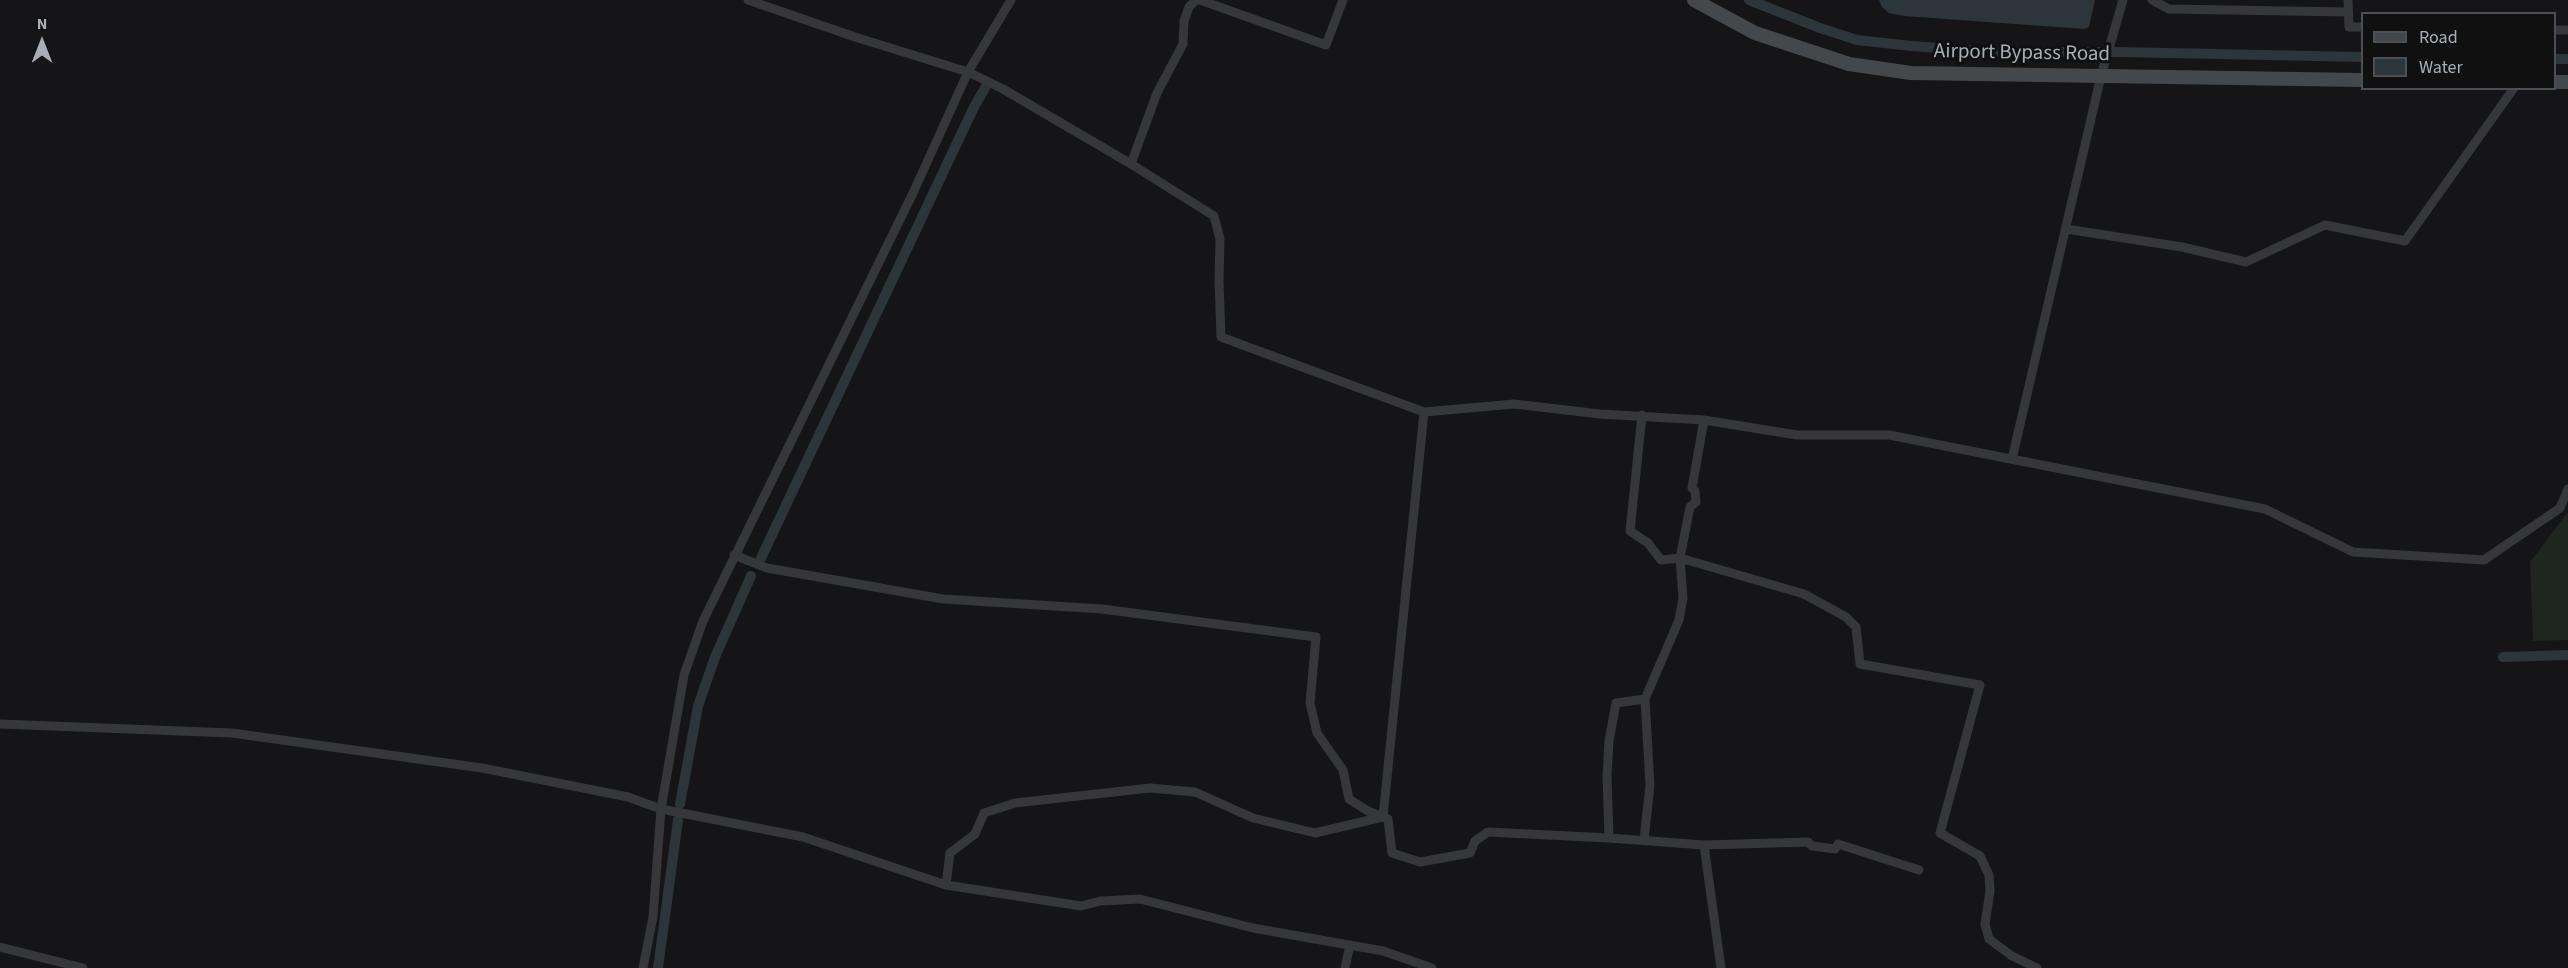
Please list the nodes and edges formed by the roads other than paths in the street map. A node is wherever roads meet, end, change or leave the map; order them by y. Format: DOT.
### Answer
graph roads {
  1 [pos="748,0"];
  2 [pos="1011,0"];
  3 [pos="1198,0"];
  4 [pos="1343,0"];
  5 [pos="1694,0"];
  6 [pos="2123,0"];
  7 [pos="2152,0"];
  8 [pos="2348,0"];
  9 [pos="2348,12"];
  10 [pos="2361,27"];
  11 [pos="969,72"];
  12 [pos="2101,76"];
  13 [pos="2361,80"];
  14 [pos="2513,90"];
  15 [pos="1131,164"];
  16 [pos="2066,229"];
  17 [pos="1424,412"];
  18 [pos="1642,415"];
  19 [pos="1704,420"];
  20 [pos="2012,459"];
  21 [pos="2568,489"];
  22 [pos="734,555"];
  23 [pos="1680,558"];
  24 [pos="1645,699"];
  25 [pos="0,724"];
  26 [pos="662,809"];
  27 [pos="1383,817"];
  28 [pos="1609,838"];
  29 [pos="1644,840"];
  30 [pos="1704,845"];
  31 [pos="1919,870"];
  32 [pos="946,885"];
  33 [pos="1350,945"];
  34 [pos="0,947"];
  35 [pos="83,968"];
  36 [pos="643,968"];
  37 [pos="1345,968"];
  38 [pos="1432,968"];
  39 [pos="1721,968"];
  40 [pos="2037,968"];
  1 -- 11 [label="street"];
  2 -- 11 [label="street"];
  3 -- 4 [label="street"];
  3 -- 15 [label="street"];
  5 -- 12 [label="street, Airport Bypass Road"];
  6 -- 12 [label="street"];
  7 -- 9 [label="street"];
  8 -- 9 [label="street"];
  9 -- 10 [label="street"];
  11 -- 15 [label="street"];
  11 -- 22 [label="street"];
  12 -- 13 [label="street, Airport Bypass Road"];
  12 -- 16 [label="street"];
  14 -- 16 [label="street"];
  15 -- 17 [label="street"];
  16 -- 20 [label="street"];
  17 -- 18 [label="street"];
  17 -- 27 [label="street"];
  18 -- 19 [label="street"];
  18 -- 23 [label="street"];
  19 -- 20 [label="street"];
  19 -- 23 [label="street"];
  20 -- 21 [label="street"];
  22 -- 26 [label="street"];
  22 -- 27 [label="street"];
  23 -- 24 [label="street"];
  23 -- 40 [label="street"];
  24 -- 28 [label="street"];
  24 -- 29 [label="street"];
  25 -- 26 [label="street"];
  26 -- 32 [label="street"];
  26 -- 36 [label="street"];
  27 -- 28 [label="street"];
  27 -- 32 [label="street"];
  28 -- 29 [label="street"];
  29 -- 30 [label="street"];
  30 -- 31 [label="street"];
  30 -- 39 [label="street"];
  32 -- 33 [label="street"];
  33 -- 37 [label="street"];
  33 -- 38 [label="street"];
  34 -- 35 [label="street"];
}
